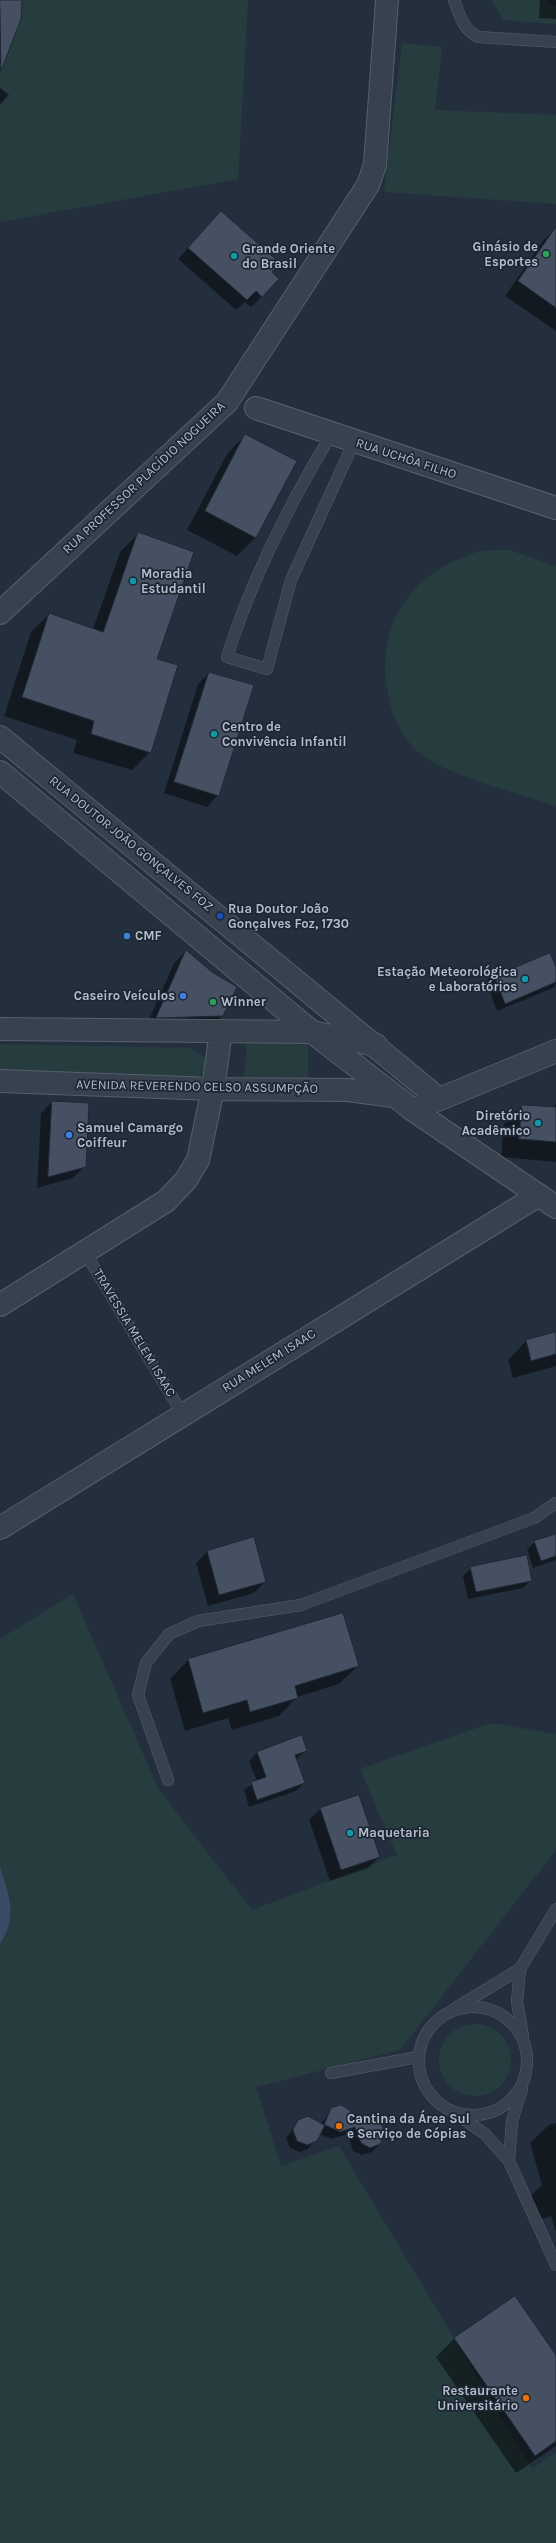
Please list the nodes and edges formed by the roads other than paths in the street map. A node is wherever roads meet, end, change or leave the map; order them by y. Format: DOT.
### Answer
graph roads {
  1 [pos="387,0"];
  2 [pos="454,0"];
  3 [pos="556,42"];
  4 [pos="256,408"];
  5 [pos="331,435"];
  6 [pos="354,442"];
  7 [pos="556,508"];
  8 [pos="0,613"];
  9 [pos="0,737"];
  10 [pos="0,772"];
  11 [pos="5,1025"];
  12 [pos="221,1031"];
  13 [pos="312,1032"];
  14 [pos="376,1045"];
  15 [pos="556,1051"];
  16 [pos="0,1081"];
  17 [pos="213,1089"];
  18 [pos="393,1096"];
  19 [pos="439,1099"];
  20 [pos="413,1110"];
  21 [pos="446,1131"];
  22 [pos="547,1201"];
  23 [pos="85,1252"];
  24 [pos="0,1305"];
  25 [pos="183,1415"];
  26 [pos="556,1503"];
  27 [pos="0,1528"];
  28 [pos="168,1780"];
  29 [pos="556,1909"];
  30 [pos="520,1969"];
  31 [pos="450,2011"];
  32 [pos="524,2038"];
  33 [pos="418,2057"];
  34 [pos="331,2073"];
  35 [pos="525,2081"];
  36 [pos="454,2112"];
  37 [pos="509,2161"];
  38 [pos="556,2265"];
  1 -- 8 [label="street, RUA PROFESSOR PLACÍDIO NOGUEIRA"];
  2 -- 3 [label="lane"];
  4 -- 5 [label="street, RUA UCHÔA FILHO"];
  5 -- 6 [label="street, RUA UCHÔA FILHO"];
  5 -- 6 [label="lane"];
  6 -- 7 [label="street, RUA UCHÔA FILHO"];
  9 -- 14 [label="street, RUA DOUTOR JOÃO GONÇALVES FOZ"];
  10 -- 13 [label="street"];
  11 -- 12 [label="street"];
  12 -- 13 [label="street"];
  12 -- 17 [label="street"];
  13 -- 14 [label="street"];
  13 -- 18 [label="street"];
  14 -- 19 [label="street, RUA DOUTOR JOÃO GONÇALVES FOZ"];
  15 -- 19 [label="street"];
  16 -- 17 [label="street, AVENIDA REVERENDO CELSO ASSUMPÇÃO"];
  17 -- 18 [label="street, AVENIDA REVERENDO CELSO ASSUMPÇÃO"];
  17 -- 23 [label="street"];
  18 -- 20 [label="street"];
  19 -- 20 [label="street"];
  19 -- 21 [label="street"];
  20 -- 21 [label="street"];
  21 -- 22 [label="street"];
  22 -- 25 [label="street, RUA MELEM ISAAC"];
  23 -- 24 [label="street"];
  23 -- 25 [label="lane, TRAVESSIA MELEM ISAAC"];
  25 -- 27 [label="street, RUA MELEM ISAAC"];
  26 -- 28 [label="lane"];
  29 -- 30 [label="lane"];
  30 -- 31 [label="lane"];
  30 -- 32 [label="lane"];
  31 -- 32 [label="lane"];
  31 -- 33 [label="lane"];
  32 -- 35 [label="lane"];
  33 -- 34 [label="lane"];
  33 -- 36 [label="lane"];
  35 -- 36 [label="lane"];
  35 -- 37 [label="lane"];
  36 -- 37 [label="lane"];
  37 -- 38 [label="lane"];
}
